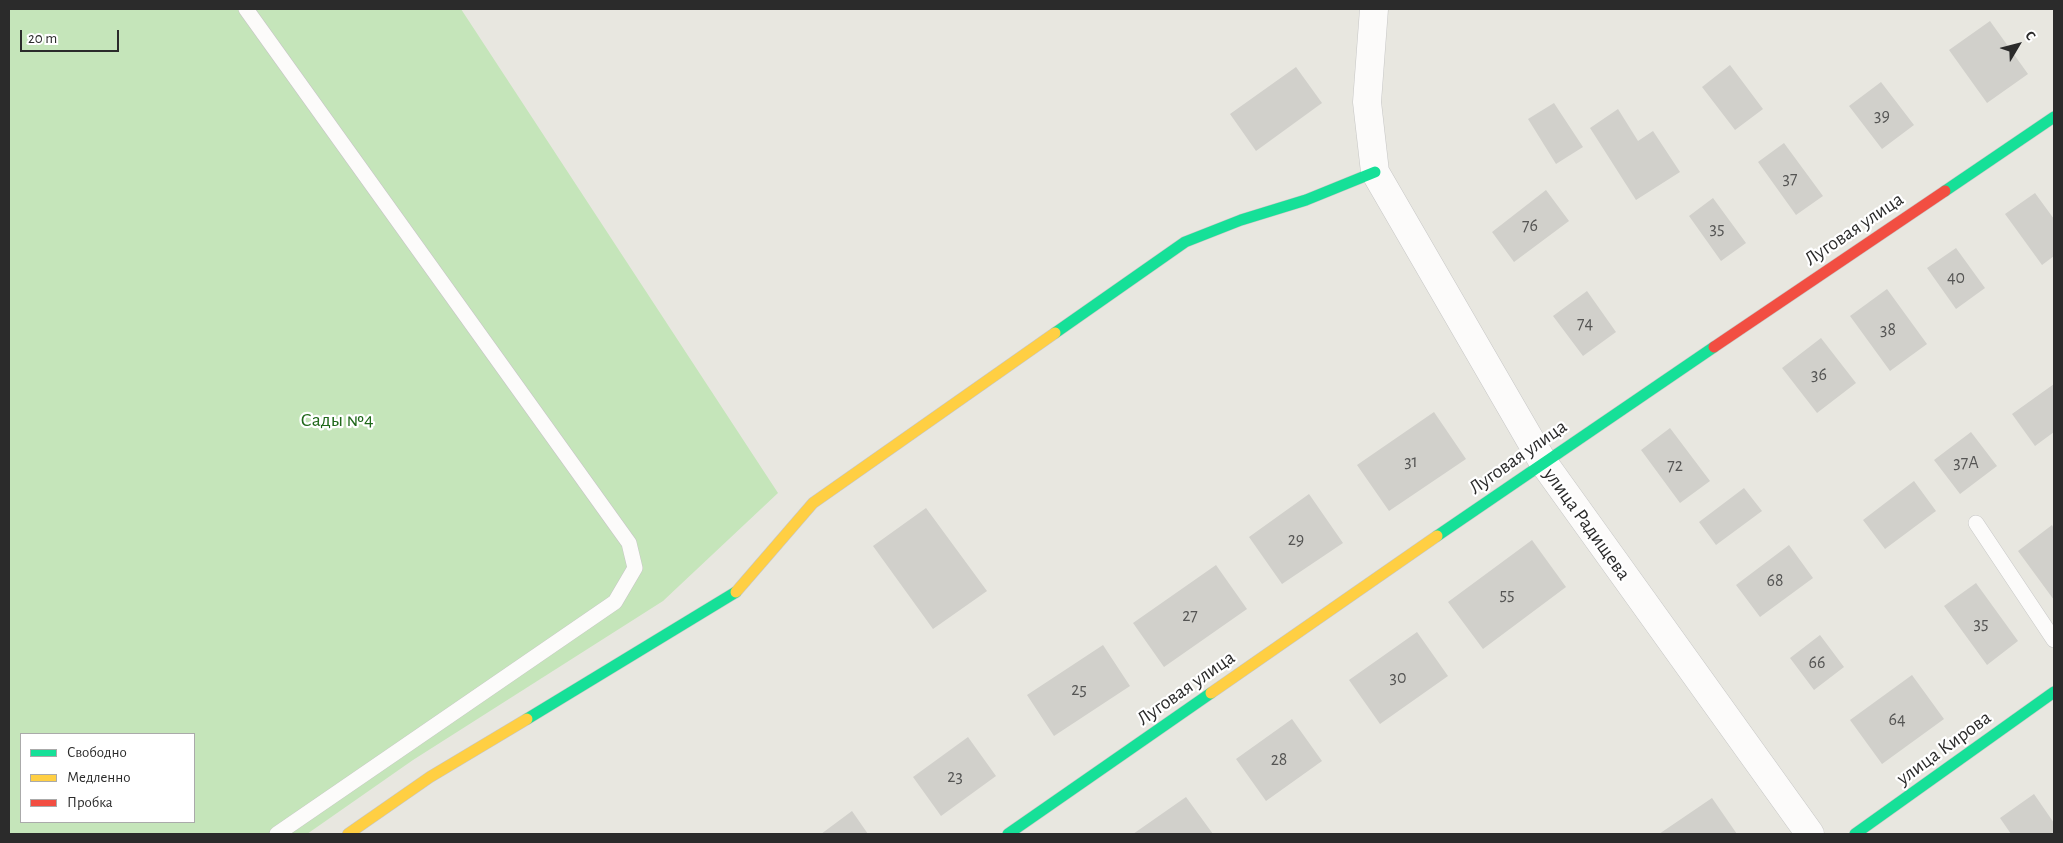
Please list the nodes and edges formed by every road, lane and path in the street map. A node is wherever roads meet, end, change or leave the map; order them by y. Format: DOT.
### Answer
graph roads {
  1 [pos="246,9"];
  2 [pos="1374,9"];
  3 [pos="2054,117"];
  4 [pos="1375,172"];
  5 [pos="1543,462"];
  6 [pos="1976,523"];
  7 [pos="2054,640"];
  8 [pos="2054,692"];
  9 [pos="277,834"];
  10 [pos="348,834"];
  11 [pos="1008,834"];
  12 [pos="1810,834"];
  13 [pos="1855,834"];
  1 -- 9 [label="lane"];
  2 -- 4 [label="street"];
  3 -- 5 [label="street, Луговая улица"];
  4 -- 5 [label="street, улица Радищева"];
  4 -- 10 [label="street"];
  5 -- 11 [label="street, Луговая улица"];
  5 -- 12 [label="street, улица Радищева"];
  6 -- 7 [label="lane"];
  8 -- 13 [label="street, улица Кирова"];
}
